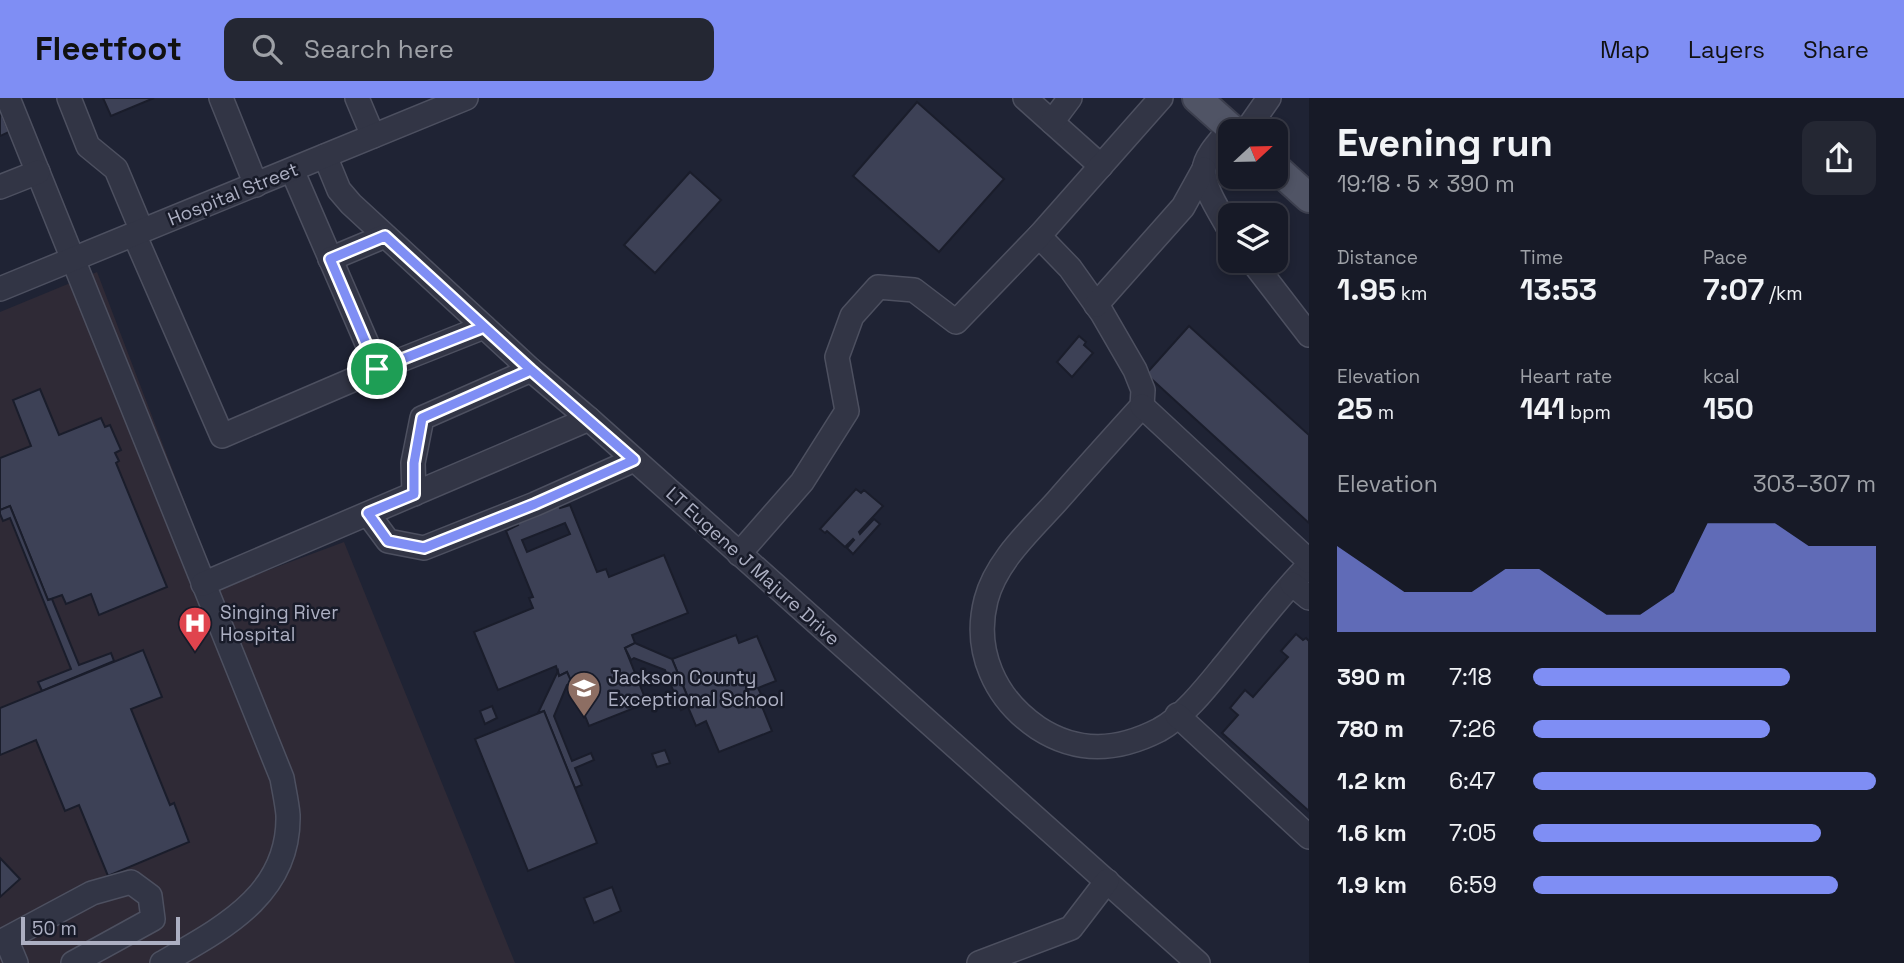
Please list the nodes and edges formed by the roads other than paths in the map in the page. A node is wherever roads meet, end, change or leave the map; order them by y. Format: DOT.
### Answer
graph roads {
  1 [pos="8,98"];
  2 [pos="69,98"];
  3 [pos="221,98"];
  4 [pos="357,98"];
  5 [pos="466,98"];
  6 [pos="1025,98"];
  7 [pos="1070,98"];
  8 [pos="1161,98"];
  9 [pos="1197,98"];
  10 [pos="1269,98"];
  11 [pos="428,105"];
  12 [pos="1223,119"];
  13 [pos="1248,119"];
  14 [pos="1052,122"];
  15 [pos="373,136"];
  16 [pos="1218,148"];
  17 [pos="325,156"];
  18 [pos="1101,166"];
  19 [pos="1204,169"];
  20 [pos="292,170"];
  21 [pos="38,172"];
  22 [pos="1288,179"];
  23 [pos="256,185"];
  24 [pos="0,187"];
  25 [pos="1309,198"];
  26 [pos="1218,209"];
  27 [pos="138,232"];
  28 [pos="385,236"];
  29 [pos="1039,236"];
  30 [pos="73,259"];
  31 [pos="330,259"];
  32 [pos="1261,273"];
  33 [pos="0,289"];
  34 [pos="1096,305"];
  35 [pos="484,327"];
  36 [pos="1309,335"];
  37 [pos="377,369"];
  38 [pos="531,370"];
  39 [pos="1142,406"];
  40 [pos="589,419"];
  41 [pos="634,460"];
  42 [pos="414,494"];
  43 [pos="368,513"];
  44 [pos="739,554"];
  45 [pos="1309,563"];
  46 [pos="203,584"];
  47 [pos="1300,591"];
  48 [pos="1177,715"];
  49 [pos="1309,837"];
  50 [pos="1107,881"];
  51 [pos="16,963"];
  52 [pos="73,963"];
  53 [pos="162,963"];
  54 [pos="979,963"];
  55 [pos="1198,963"];
  1 -- 21 [label="street"];
  2 -- 27 [label="street"];
  3 -- 23 [label="street"];
  4 -- 15 [label="street"];
  5 -- 11 [label="street, Hospital Street"];
  6 -- 14 [label="street"];
  7 -- 14 [label="street"];
  8 -- 18 [label="street"];
  9 -- 12 [label="main road"];
  10 -- 13 [label="street"];
  11 -- 15 [label="street, Hospital Street"];
  14 -- 18 [label="street"];
  15 -- 17 [label="street, Hospital Street"];
  16 -- 19 [label="street"];
  17 -- 20 [label="street, Hospital Street"];
  17 -- 28 [label="street, LT Eugene J Majure Drive"];
  18 -- 29 [label="street"];
  19 -- 26 [label="street"];
  19 -- 34 [label="street"];
  20 -- 23 [label="street, Hospital Street"];
  20 -- 31 [label="street"];
  21 -- 24 [label="street"];
  21 -- 30 [label="street"];
  22 -- 25 [label="main road"];
  23 -- 27 [label="street, Hospital Street"];
  27 -- 30 [label="street, Hospital Street"];
  27 -- 37 [label="street"];
  28 -- 31 [label="street"];
  28 -- 35 [label="street, LT Eugene J Majure Drive"];
  29 -- 34 [label="street"];
  29 -- 44 [label="street"];
  30 -- 33 [label="street, Hospital Street"];
  30 -- 46 [label="street"];
  31 -- 37 [label="street"];
  32 -- 36 [label="street"];
  34 -- 39 [label="street"];
  35 -- 37 [label="street"];
  35 -- 38 [label="street, LT Eugene J Majure Drive"];
  38 -- 40 [label="street, LT Eugene J Majure Drive"];
  38 -- 42 [label="street"];
  39 -- 45 [label="street"];
  39 -- 48 [label="street"];
  40 -- 41 [label="street, LT Eugene J Majure Drive"];
  40 -- 42 [label="street"];
  41 -- 43 [label="street"];
  41 -- 44 [label="street, LT Eugene J Majure Drive"];
  42 -- 43 [label="street"];
  43 -- 46 [label="street"];
  44 -- 50 [label="street, LT Eugene J Majure Drive"];
  45 -- 47 [label="street"];
  46 -- 53 [label="street"];
  47 -- 48 [label="street"];
  48 -- 49 [label="street"];
  50 -- 54 [label="street"];
  50 -- 55 [label="street, LT Eugene J Majure Drive"];
  51 -- 52 [label="street"];
}
